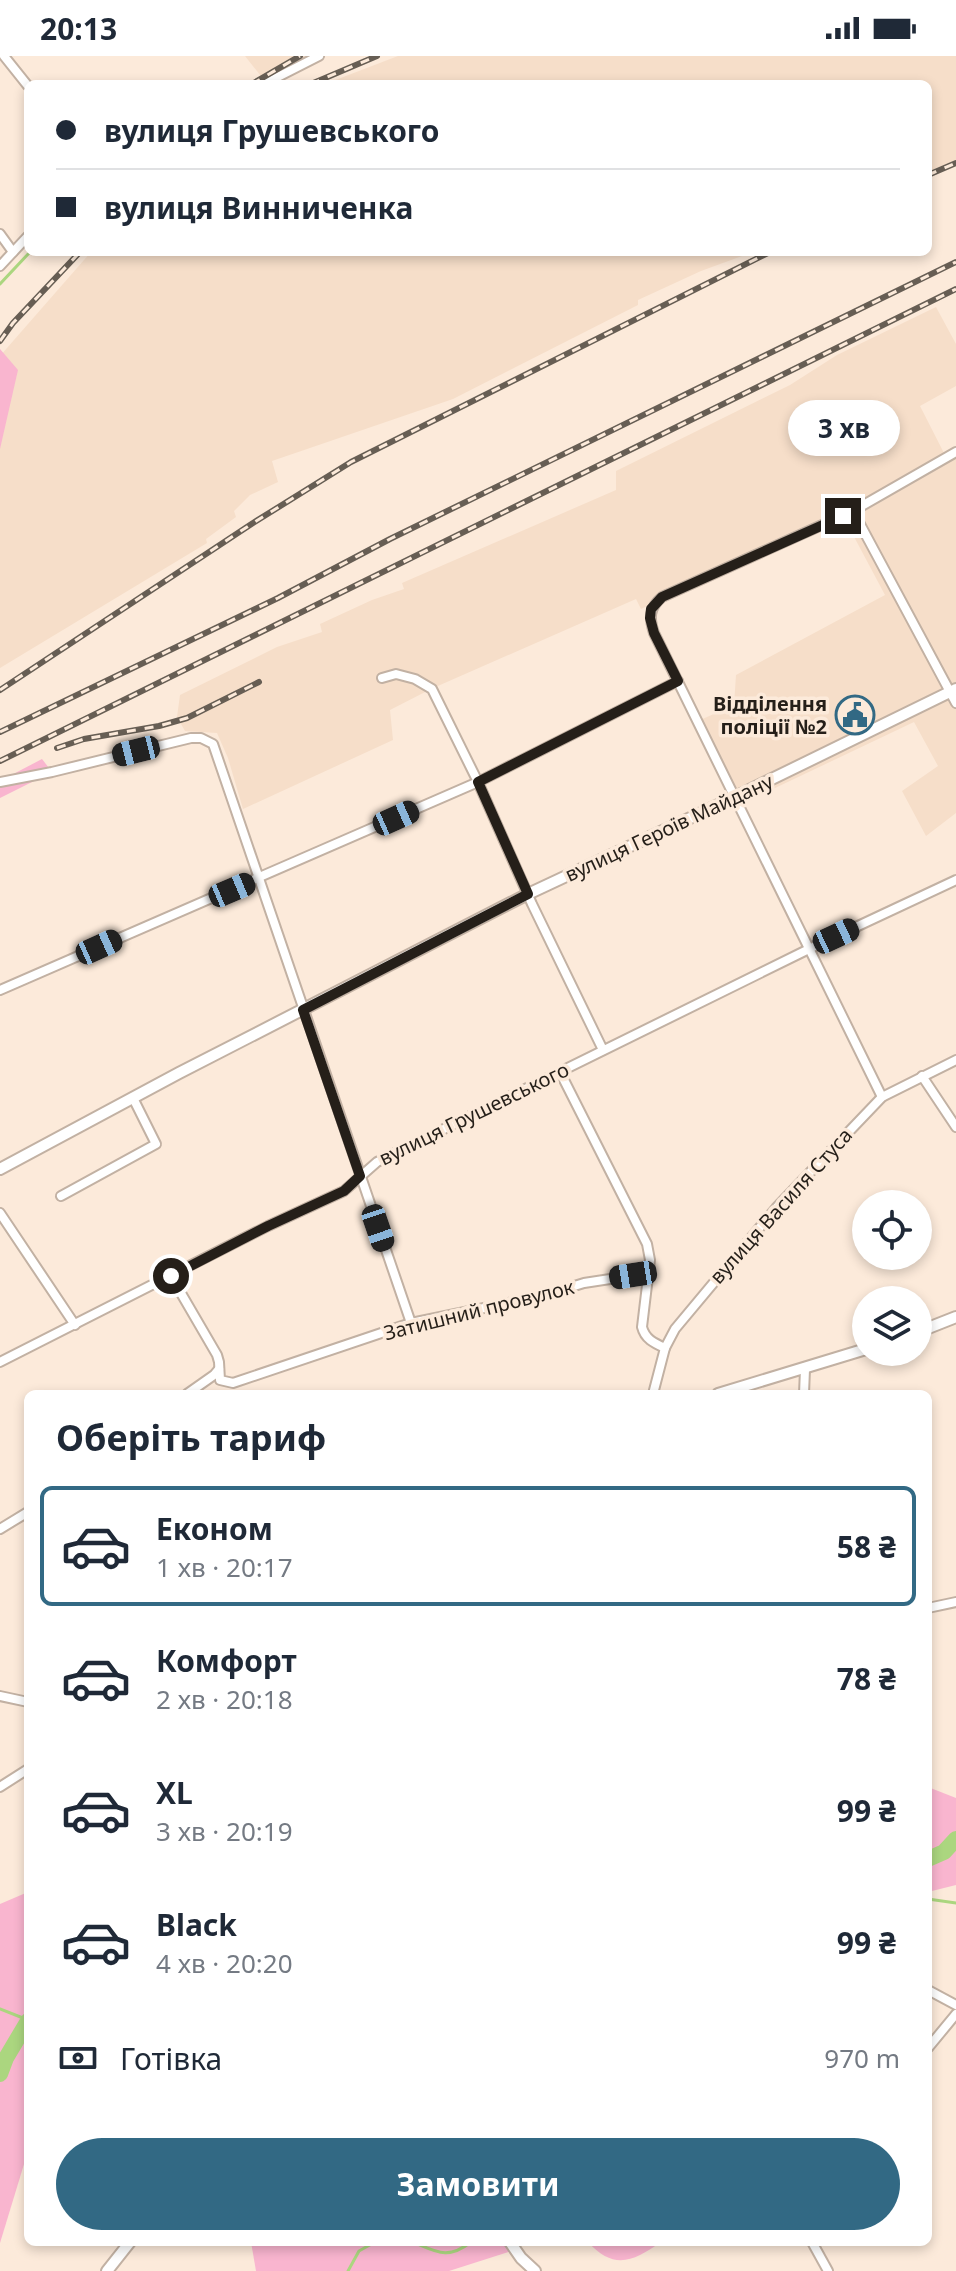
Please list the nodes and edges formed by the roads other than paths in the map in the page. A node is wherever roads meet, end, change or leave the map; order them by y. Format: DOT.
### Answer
graph roads {
  1 [pos="4,56"];
  2 [pos="319,56"];
  3 [pos="272,80"];
  4 [pos="24,81"];
  5 [pos="0,234"];
  6 [pos="24,240"];
  7 [pos="13,252"];
  8 [pos="0,266"];
  9 [pos="956,452"];
  10 [pos="853,511"];
  11 [pos="382,678"];
  12 [pos="678,681"];
  13 [pos="952,691"];
  14 [pos="956,703"];
  15 [pos="0,782"];
  16 [pos="478,782"];
  17 [pos="735,797"];
  18 [pos="259,878"];
  19 [pos="956,880"];
  20 [pos="528,894"];
  21 [pos="811,948"];
  22 [pos="0,990"];
  23 [pos="303,1010"];
  24 [pos="603,1050"];
  25 [pos="956,1060"];
  26 [pos="560,1072"];
  27 [pos="922,1076"];
  28 [pos="882,1097"];
  29 [pos="133,1098"];
  30 [pos="956,1127"];
  31 [pos="0,1169"];
  32 [pos="360,1176"];
  33 [pos="61,1196"];
  34 [pos="0,1213"];
  35 [pos="649,1273"];
  36 [pos="171,1276"];
  37 [pos="956,1317"];
  38 [pos="411,1323"];
  39 [pos="75,1325"];
  40 [pos="932,1326"];
  41 [pos="665,1348"];
  42 [pos="852,1354"];
  43 [pos="0,1362"];
  44 [pos="220,1368"];
  45 [pos="805,1369"];
  46 [pos="193,1390"];
  47 [pos="654,1390"];
  48 [pos="732,1390"];
  49 [pos="804,1390"];
  50 [pos="24,1514"];
  51 [pos="0,1529"];
  52 [pos="956,1602"];
  53 [pos="932,1607"];
  54 [pos="0,1696"];
  55 [pos="24,1701"];
  56 [pos="24,1772"];
  57 [pos="0,1787"];
  58 [pos="932,1992"];
  59 [pos="956,2005"];
  60 [pos="956,2014"];
  61 [pos="932,2043"];
  62 [pos="127,2246"];
  63 [pos="513,2246"];
  64 [pos="814,2246"];
  65 [pos="521,2258"];
  66 [pos="107,2271"];
  67 [pos="520,2271"];
  68 [pos="535,2271"];
  69 [pos="828,2271"];
  1 -- 4 [label="street"];
  2 -- 3 [label="street"];
  5 -- 7 [label="street"];
  6 -- 7 [label="street"];
  7 -- 8 [label="street"];
  9 -- 10 [label="street"];
  10 -- 12 [label="street"];
  10 -- 13 [label="street"];
  11 -- 16 [label="street"];
  12 -- 16 [label="street"];
  12 -- 17 [label="street"];
  13 -- 14 [label="street"];
  13 -- 17 [label="street, вулиця Героїв Майдану"];
  15 -- 18 [label="street"];
  16 -- 18 [label="street"];
  16 -- 20 [label="street"];
  17 -- 20 [label="street, вулиця Героїв Майдану"];
  17 -- 21 [label="street"];
  18 -- 22 [label="street"];
  18 -- 23 [label="street"];
  19 -- 21 [label="street, вулиця Грушевського"];
  20 -- 23 [label="street, вулиця Героїв Майдану"];
  20 -- 24 [label="street"];
  21 -- 24 [label="street, вулиця Грушевського"];
  21 -- 28 [label="street"];
  23 -- 29 [label="street, вулиця Героїв Майдану"];
  23 -- 32 [label="street"];
  24 -- 26 [label="street, вулиця Грушевського"];
  25 -- 27 [label="street, вулиця Василя Стуса"];
  26 -- 32 [label="street, вулиця Грушевського"];
  26 -- 35 [label="street"];
  27 -- 28 [label="street, вулиця Василя Стуса"];
  27 -- 30 [label="street"];
  28 -- 41 [label="street, вулиця Василя Стуса"];
  29 -- 31 [label="street, вулиця Героїв Майдану"];
  29 -- 33 [label="street"];
  32 -- 36 [label="street, вулиця Грушевського"];
  32 -- 38 [label="street"];
  34 -- 39 [label="street"];
  35 -- 38 [label="street, Затишний провулок"];
  35 -- 41 [label="street"];
  36 -- 39 [label="street, вулиця Грушевського"];
  36 -- 44 [label="street"];
  37 -- 40 [label="street"];
  38 -- 44 [label="street, Затишний провулок"];
  39 -- 43 [label="street, вулиця Грушевського"];
  41 -- 47 [label="street, вулиця Василя Стуса"];
  42 -- 45 [label="street"];
  44 -- 46 [label="street"];
  45 -- 48 [label="street"];
  45 -- 49 [label="street"];
  50 -- 51 [label="street"];
  52 -- 53 [label="street"];
  54 -- 55 [label="street"];
  56 -- 57 [label="street"];
  58 -- 59 [label="street"];
  60 -- 61 [label="street"];
  62 -- 66 [label="street"];
  63 -- 65 [label="street"];
  64 -- 69 [label="street"];
  65 -- 67 [label="street"];
  65 -- 68 [label="street"];
}
